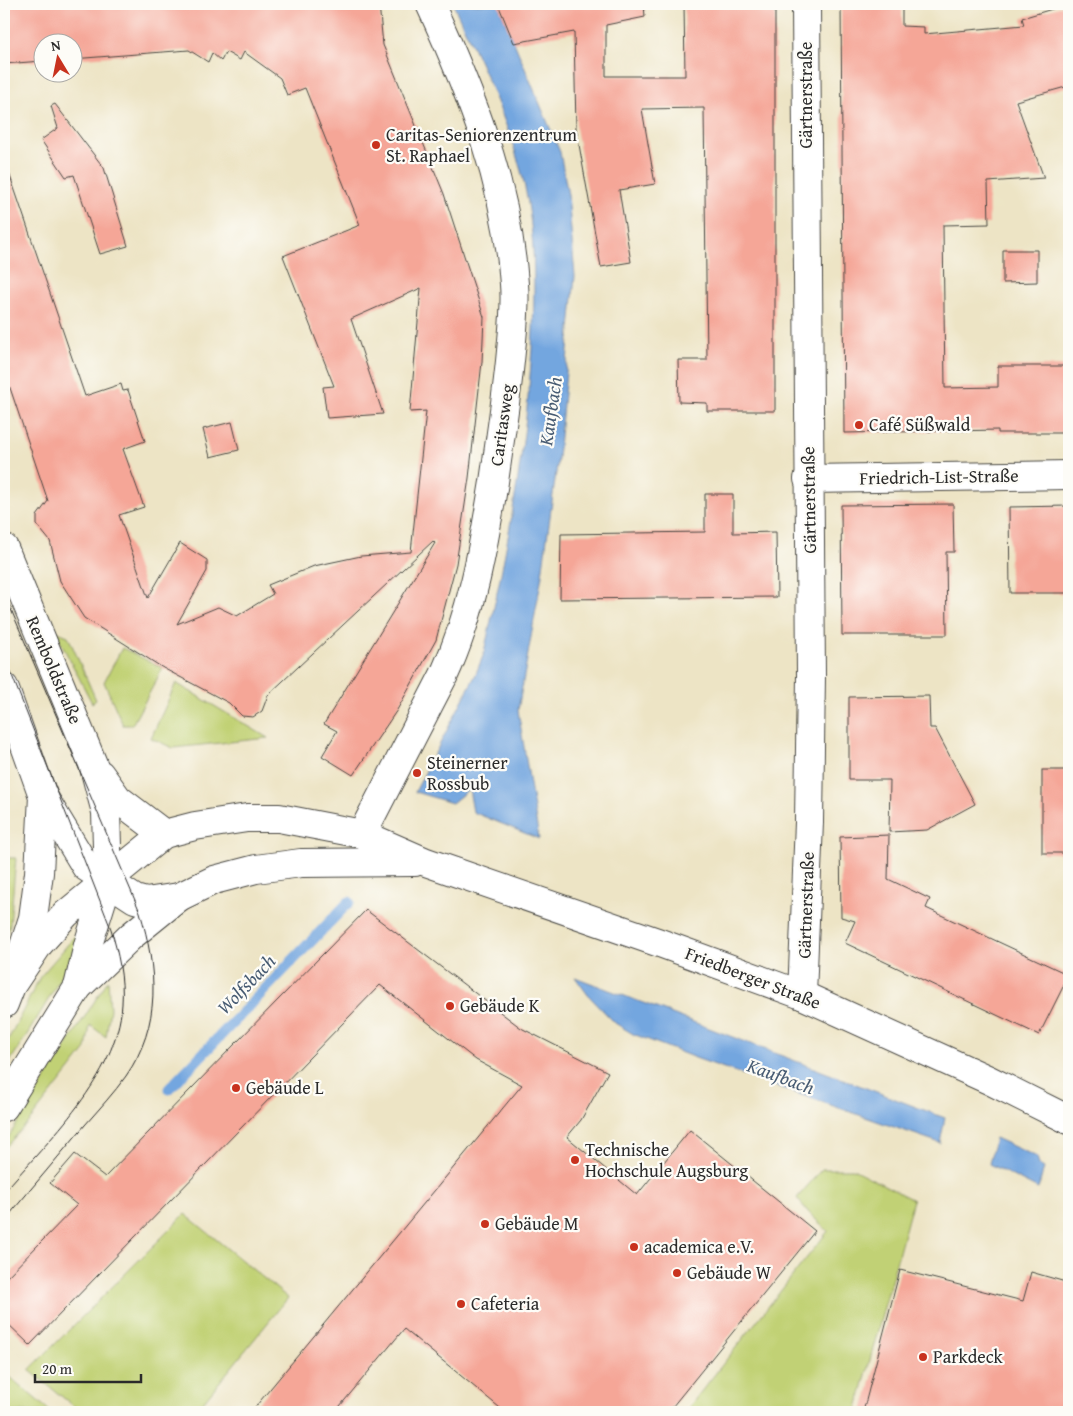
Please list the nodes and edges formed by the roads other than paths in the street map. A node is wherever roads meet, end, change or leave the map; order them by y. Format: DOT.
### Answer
graph roads {
  1 [pos="430,4"];
  2 [pos="806,4"];
  3 [pos="1069,475"];
  4 [pos="808,479"];
  5 [pos="4,548"];
  6 [pos="4,686"];
  7 [pos="93,764"];
  8 [pos="43,796"];
  9 [pos="164,834"];
  10 [pos="362,834"];
  11 [pos="426,862"];
  12 [pos="108,881"];
  13 [pos="179,897"];
  14 [pos="78,987"];
  15 [pos="8,995"];
  16 [pos="802,995"];
  17 [pos="4,1107"];
  18 [pos="1069,1120"];
  1 -- 10 [label="street, Caritasweg"];
  2 -- 4 [label="street, Gärtnerstraße"];
  3 -- 4 [label="street, Friedrich-List-Straße"];
  4 -- 16 [label="street, Gärtnerstraße"];
  5 -- 7 [label="street, Remboldstraße"];
  6 -- 8 [label="street"];
  7 -- 9 [label="street, Remboldstraße"];
  7 -- 12 [label="street, Remboldstraße"];
  8 -- 12 [label="street"];
  8 -- 15 [label="street"];
  9 -- 10 [label="street, Friedberger Straße"];
  9 -- 12 [label="street, Friedberger Straße"];
  10 -- 11 [label="street, Friedberger Straße"];
  11 -- 13 [label="street, Friedberger Straße"];
  11 -- 16 [label="street, Friedberger Straße"];
  12 -- 13 [label="street"];
  12 -- 14 [label="street, Remboldstraße"];
  12 -- 15 [label="street, Friedberger Straße"];
  13 -- 14 [label="street, Friedberger Straße"];
  14 -- 17 [label="street"];
  16 -- 18 [label="street, Friedberger Straße"];
}
